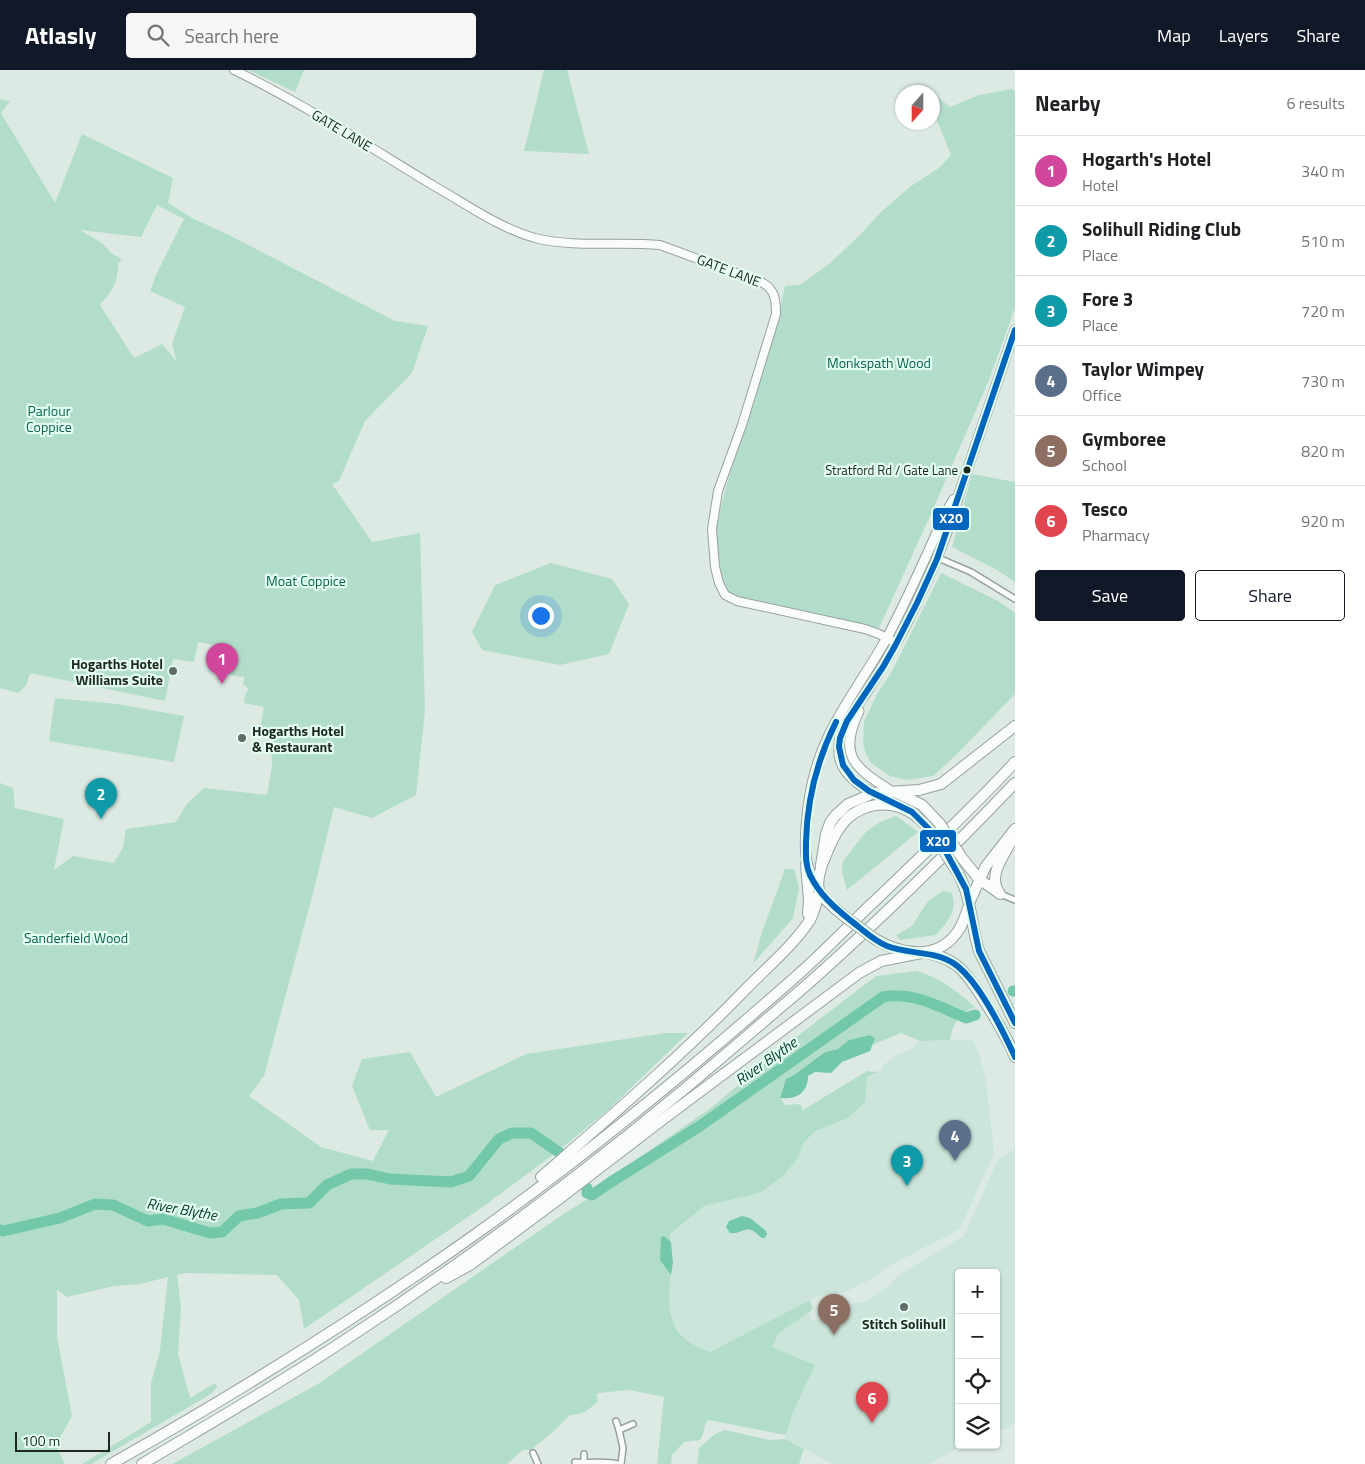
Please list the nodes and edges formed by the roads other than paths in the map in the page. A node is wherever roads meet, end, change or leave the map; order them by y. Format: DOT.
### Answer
graph roads {
  1 [pos="234,70"];
  2 [pos="1015,330"];
  3 [pos="960,491"];
  4 [pos="928,552"];
  5 [pos="936,556"];
  6 [pos="1015,599"];
  7 [pos="887,638"];
  8 [pos="896,643"];
  9 [pos="876,678"];
  10 [pos="1015,726"];
  11 [pos="1015,762"];
  12 [pos="1015,783"];
  13 [pos="892,791"];
  14 [pos="874,793"];
  15 [pos="898,806"];
  16 [pos="1015,828"];
  17 [pos="1015,835"];
  18 [pos="806,864"];
  19 [pos="822,865"];
  20 [pos="980,878"];
  21 [pos="819,890"];
  22 [pos="1000,894"];
  23 [pos="1015,900"];
  24 [pos="970,903"];
  25 [pos="803,929"];
  26 [pos="924,953"];
  27 [pos="1015,1023"];
  28 [pos="1015,1057"];
  29 [pos="474,1235"];
  30 [pos="395,1306"];
  31 [pos="616,1421"];
  32 [pos="633,1424"];
  33 [pos="619,1430"];
  34 [pos="533,1453"];
  35 [pos="584,1454"];
  36 [pos="575,1462"];
  37 [pos="111,1464"];
  38 [pos="142,1464"];
  39 [pos="538,1464"];
  40 [pos="584,1464"];
  41 [pos="620,1464"];
  1 -- 7 [label="street, GATE LANE"];
  2 -- 3 [label="main road"];
  3 -- 4 [label="main road"];
  3 -- 5 [label="main road"];
  4 -- 5 [label="street"];
  4 -- 7 [label="main road"];
  5 -- 6 [label="street"];
  5 -- 8 [label="main road"];
  7 -- 8 [label="street, GATE LANE"];
  7 -- 18 [label="main road"];
  8 -- 9 [label="main road"];
  9 -- 13 [label="main road"];
  9 -- 14 [label="main road"];
  10 -- 13 [label="highway"];
  11 -- 29 [label="highway"];
  12 -- 30 [label="highway"];
  13 -- 14 [label="highway"];
  13 -- 20 [label="highway, bridge"];
  14 -- 15 [label="main road"];
  14 -- 19 [label="highway"];
  15 -- 19 [label="highway"];
  15 -- 24 [label="highway, bridge"];
  16 -- 20 [label="highway"];
  17 -- 22 [label="highway"];
  18 -- 21 [label="main road"];
  18 -- 25 [label="highway"];
  19 -- 21 [label="highway"];
  20 -- 22 [label="highway"];
  20 -- 24 [label="highway"];
  21 -- 25 [label="highway"];
  21 -- 26 [label="highway, bridge"];
  22 -- 23 [label="street"];
  24 -- 26 [label="highway"];
  24 -- 27 [label="highway"];
  25 -- 29 [label="highway"];
  26 -- 28 [label="highway"];
  26 -- 30 [label="highway"];
  29 -- 37 [label="highway"];
  30 -- 38 [label="highway"];
  31 -- 33 [label="street"];
  32 -- 33 [label="street"];
  33 -- 41 [label="street"];
  34 -- 39 [label="street"];
  35 -- 40 [label="street"];
  36 -- 40 [label="street"];
  40 -- 41 [label="street"];
}
